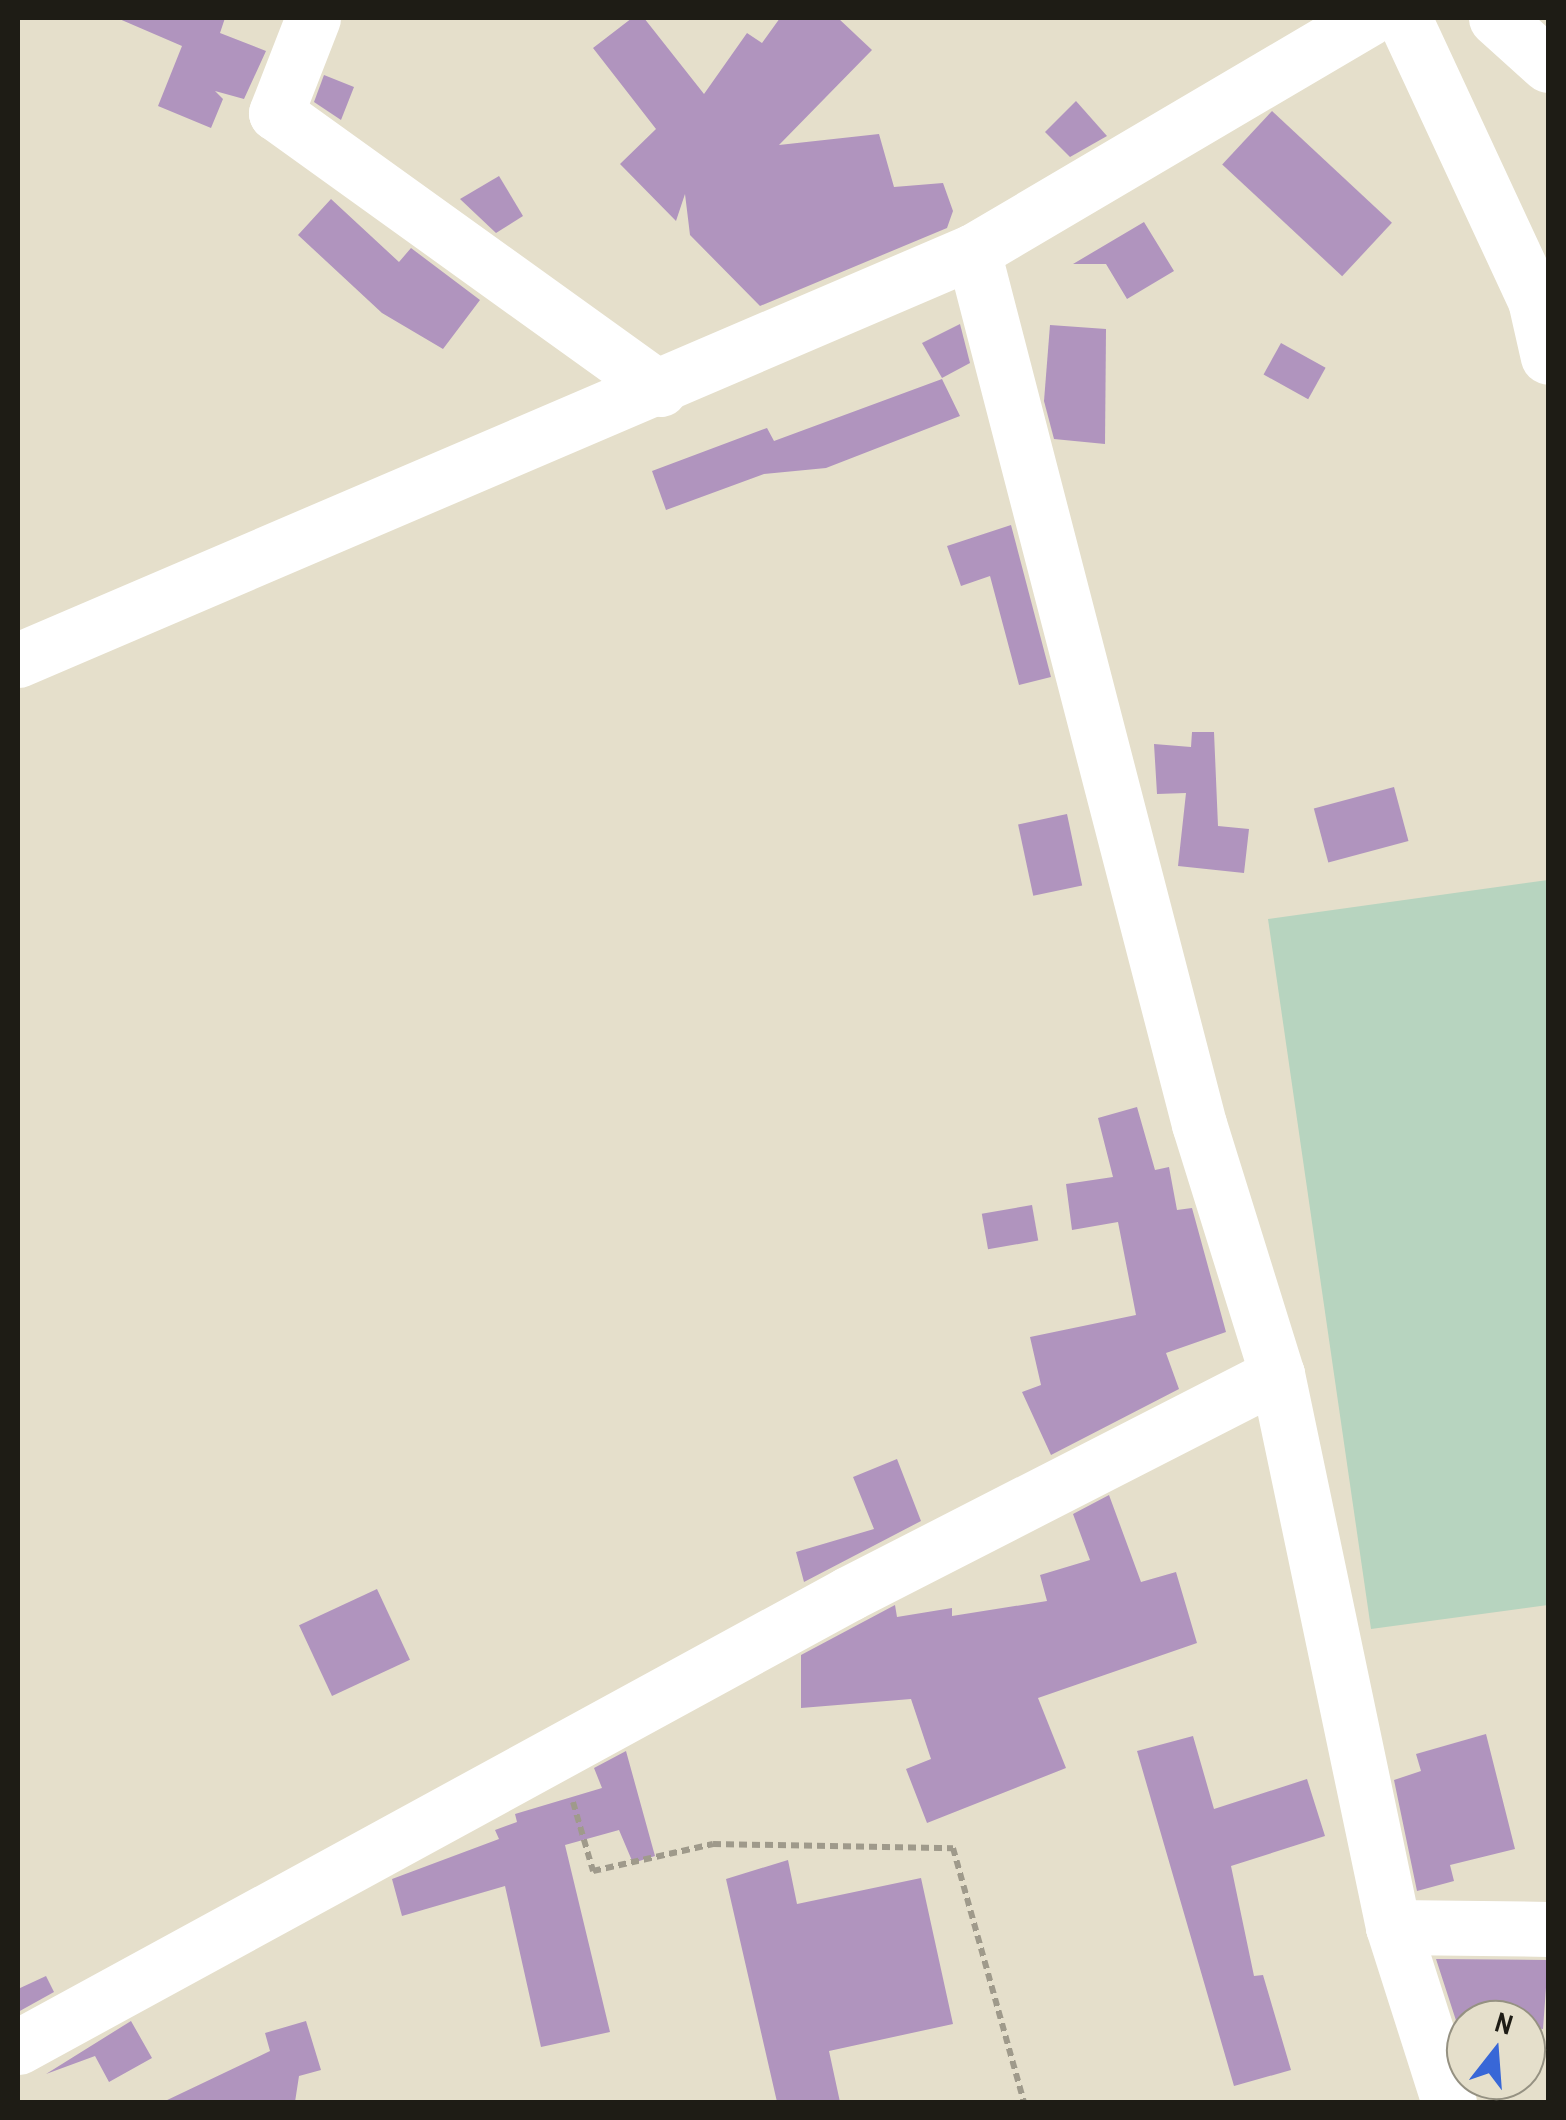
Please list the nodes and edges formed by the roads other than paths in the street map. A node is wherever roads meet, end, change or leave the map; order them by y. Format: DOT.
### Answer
graph roads {
  1 [pos="313,18"];
  2 [pos="1369,18"];
  3 [pos="1404,18"];
  4 [pos="1496,18"];
  5 [pos="1548,65"];
  6 [pos="973,250"];
  7 [pos="1542,302"];
  8 [pos="1548,357"];
  9 [pos="660,389"];
  10 [pos="18,660"];
  11 [pos="1277,1374"];
  12 [pos="1392,1926"];
  13 [pos="1548,1929"];
  14 [pos="18,2046"];
  15 [pos="1449,2102"];
  1 -- 9 [label="street"];
  2 -- 6 [label="street"];
  3 -- 7 [label="street"];
  4 -- 5 [label="street"];
  6 -- 9 [label="street"];
  6 -- 11 [label="street"];
  7 -- 8 [label="street"];
  9 -- 10 [label="street"];
  11 -- 12 [label="street"];
  11 -- 14 [label="street"];
  12 -- 13 [label="street"];
  12 -- 15 [label="street"];
}
